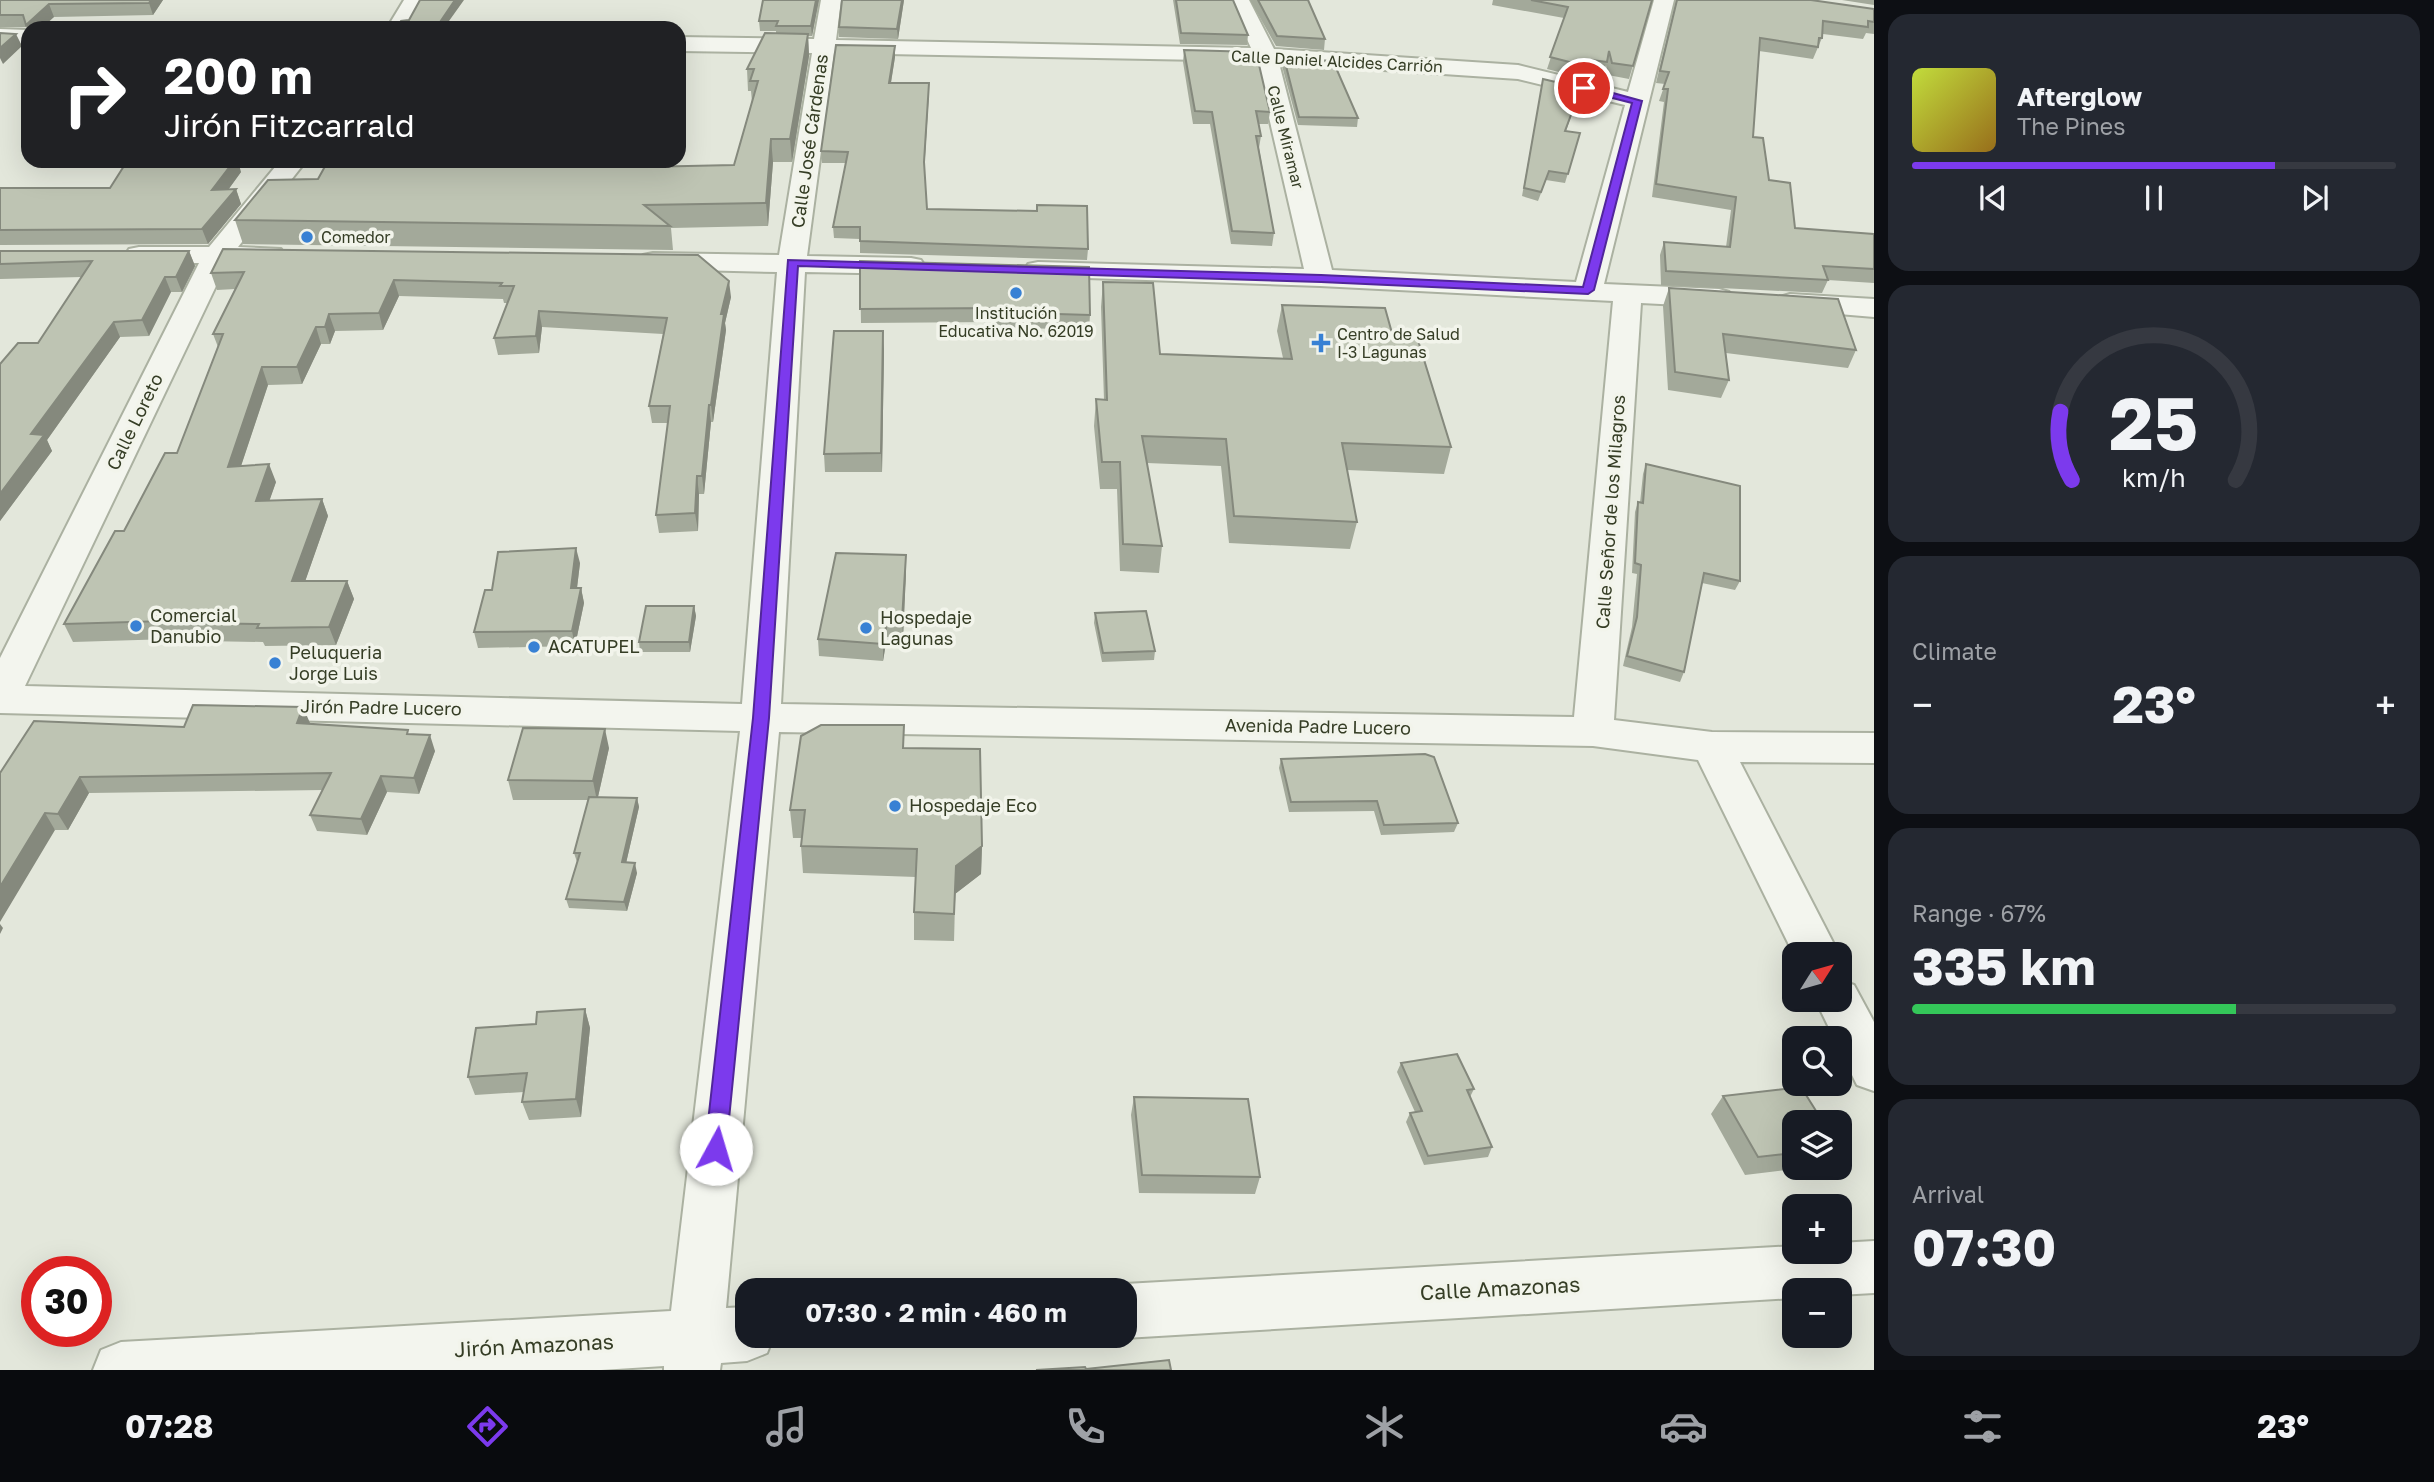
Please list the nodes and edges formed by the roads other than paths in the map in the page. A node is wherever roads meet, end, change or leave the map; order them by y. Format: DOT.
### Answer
graph roads {
  1 [pos="414,0"];
  2 [pos="831,0"];
  3 [pos="1239,0"];
  4 [pos="1664,0"];
  5 [pos="402,21"];
  6 [pos="0,36"];
  7 [pos="21,37"];
  8 [pos="686,44"];
  9 [pos="824,46"];
  10 [pos="1266,55"];
  11 [pos="1637,101"];
  12 [pos="287,168"];
  13 [pos="217,254"];
  14 [pos="108,255"];
  15 [pos="299,256"];
  16 [pos="628,260"];
  17 [pos="792,263"];
  18 [pos="931,267"];
  19 [pos="1015,269"];
  20 [pos="1321,278"];
  21 [pos="1588,290"];
  22 [pos="1628,292"];
  23 [pos="1874,308"];
  24 [pos="0,698"];
  25 [pos="761,718"];
  26 [pos="1593,732"];
  27 [pos="1712,747"];
  28 [pos="1874,748"];
  29 [pos="1810,942"];
  30 [pos="1845,1012"];
  31 [pos="1874,1070"];
  32 [pos="1874,1267"];
  33 [pos="1137,1310"];
  34 [pos="712,1347"];
  35 [pos="121,1370"];
  1 -- 5 [label="street"];
  2 -- 9 [label="street, Calle José Cárdenas"];
  3 -- 10 [label="street, Calle Miramar"];
  4 -- 11 [label="street"];
  6 -- 7 [label="street"];
  8 -- 9 [label="street, Calle Daniel Alcides Carrión"];
  9 -- 10 [label="street, Calle Daniel Alcides Carrión"];
  9 -- 17 [label="street, Calle José Cárdenas"];
  10 -- 11 [label="street, Calle Daniel Alcides Carrión"];
  10 -- 20 [label="street, Calle Miramar"];
  11 -- 21 [label="street"];
  12 -- 13 [label="street, Calle Loreto"];
  13 -- 14 [label="street"];
  13 -- 15 [label="street"];
  13 -- 24 [label="street, Calle Loreto"];
  16 -- 17 [label="street"];
  17 -- 18 [label="street"];
  17 -- 25 [label="street, Calle José Cárdenas"];
  19 -- 20 [label="street"];
  20 -- 21 [label="street"];
  21 -- 22 [label="street"];
  22 -- 23 [label="street"];
  22 -- 26 [label="street, Calle Señor de los Milagros"];
  24 -- 25 [label="street, Jirón Padre Lucero"];
  25 -- 26 [label="street, Avenida Padre Lucero"];
  25 -- 34 [label="street, Calle José Cárdenas"];
  26 -- 27 [label="street, Avenida Padre Lucero"];
  27 -- 28 [label="street, Avenida Padre Lucero"];
  27 -- 29 [label="street"];
  30 -- 31 [label="street"];
  32 -- 33 [label="street, Calle Amazonas"];
  34 -- 35 [label="street, Jirón Amazonas"];
}
